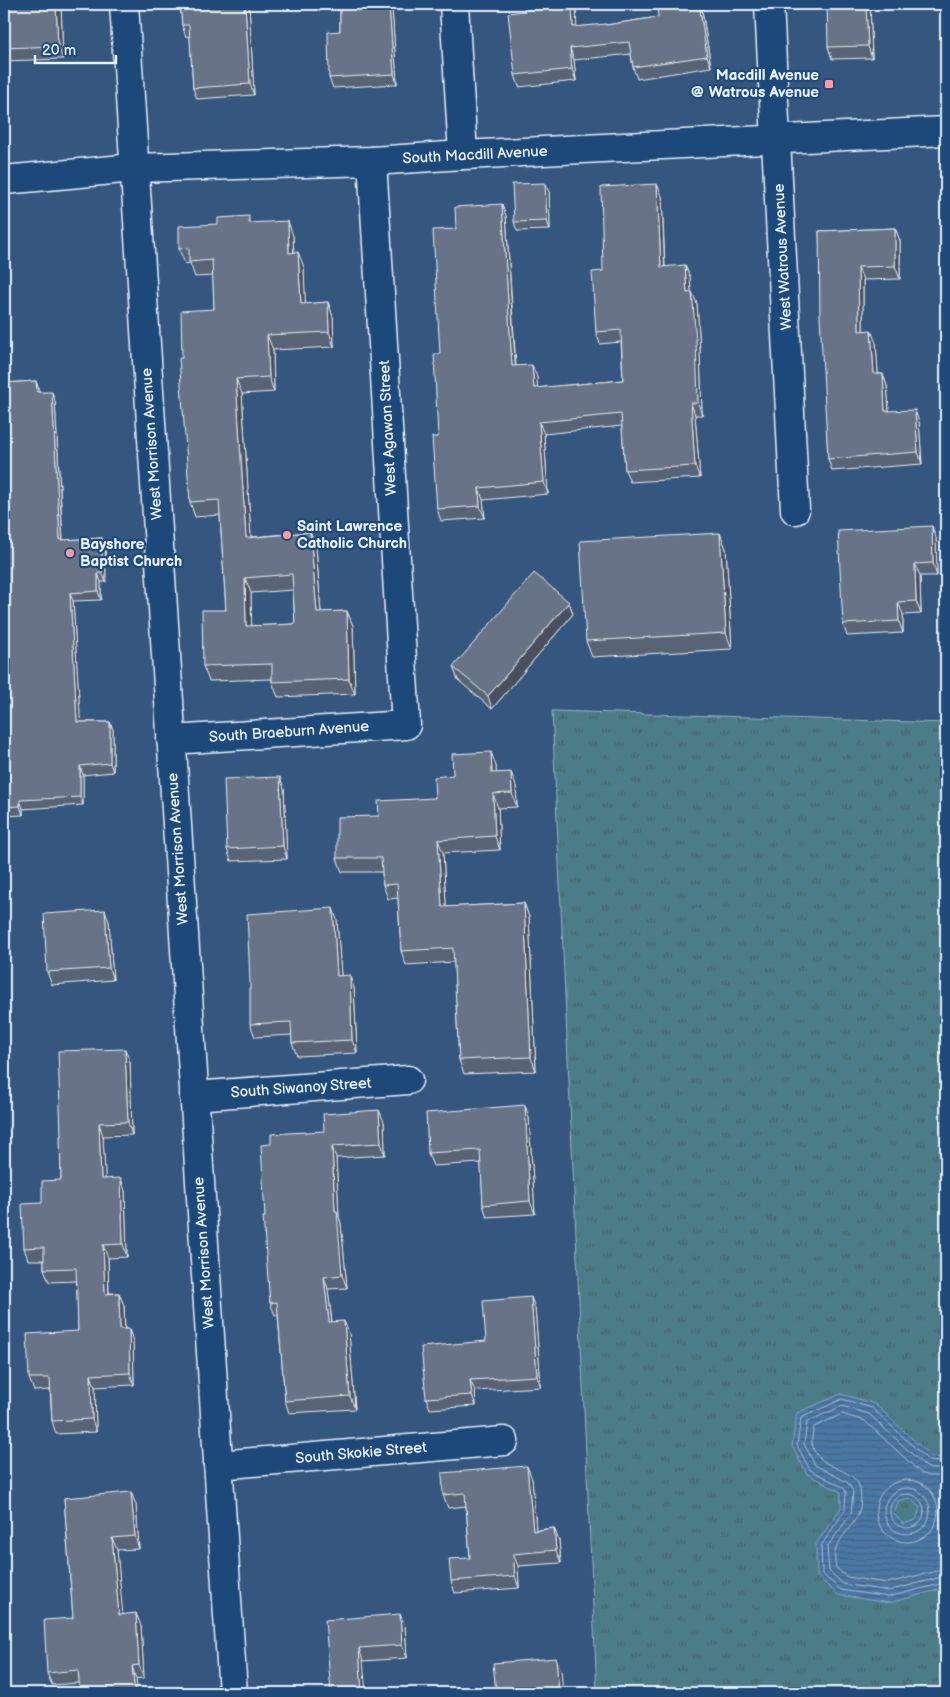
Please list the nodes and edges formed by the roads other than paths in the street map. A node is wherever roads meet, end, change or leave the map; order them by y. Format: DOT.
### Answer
graph roads {
  1 [pos="124,4"];
  2 [pos="454,4"];
  3 [pos="769,4"];
  4 [pos="946,131"];
  5 [pos="777,140"];
  6 [pos="464,155"];
  7 [pos="372,161"];
  8 [pos="134,168"];
  9 [pos="4,180"];
  10 [pos="795,510"];
  11 [pos="406,725"];
  12 [pos="171,740"];
  13 [pos="408,1080"];
  14 [pos="194,1096"];
  15 [pos="504,1441"];
  16 [pos="218,1464"];
  17 [pos="233,1693"];
  1 -- 8 [label="street, West Morrison Avenue"];
  2 -- 6 [label="street"];
  3 -- 5 [label="street, West Watrous Avenue"];
  4 -- 5 [label="street, South Macdill Avenue"];
  5 -- 6 [label="street, South Macdill Avenue"];
  5 -- 10 [label="street, West Watrous Avenue"];
  6 -- 7 [label="street, South Macdill Avenue"];
  7 -- 8 [label="street, South Macdill Avenue"];
  7 -- 11 [label="street, West Agawan Street"];
  8 -- 9 [label="street, South Macdill Avenue"];
  8 -- 12 [label="street, West Morrison Avenue"];
  11 -- 12 [label="street, South Braeburn Avenue"];
  12 -- 14 [label="street, West Morrison Avenue"];
  13 -- 14 [label="street, South Siwanoy Street"];
  14 -- 16 [label="street, West Morrison Avenue"];
  15 -- 16 [label="street, South Skokie Street"];
  16 -- 17 [label="street, West Morrison Avenue"];
}
